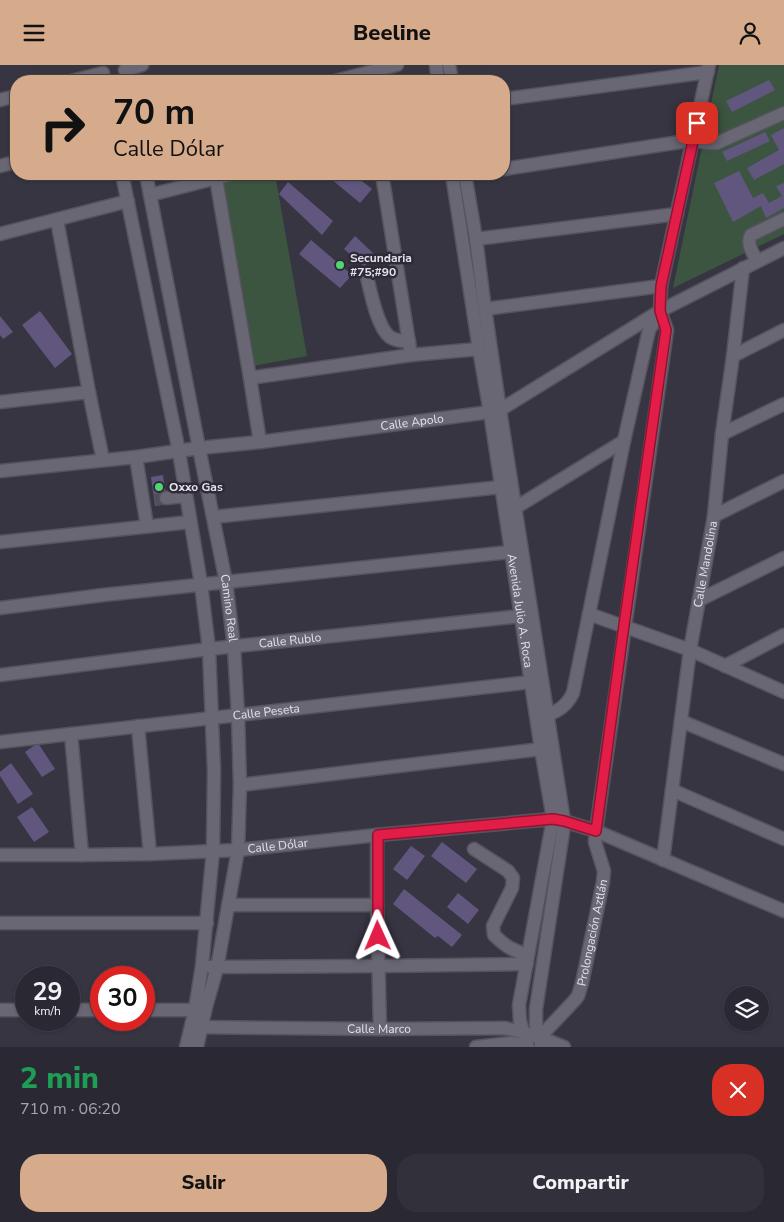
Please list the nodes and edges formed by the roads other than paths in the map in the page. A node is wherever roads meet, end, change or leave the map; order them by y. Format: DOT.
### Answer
graph roads {
  1 [pos="142,65"];
  2 [pos="397,65"];
  3 [pos="708,68"];
  4 [pos="125,72"];
  5 [pos="371,75"];
  6 [pos="510,98"];
  7 [pos="784,113"];
  8 [pos="694,139"];
  9 [pos="510,168"];
  10 [pos="123,180"];
  11 [pos="147,180"];
  12 [pos="208,180"];
  13 [pos="216,180"];
  14 [pos="383,180"];
  15 [pos="465,180"];
  16 [pos="466,180"];
  17 [pos="150,195"];
  18 [pos="128,201"];
  19 [pos="677,214"];
  20 [pos="784,219"];
  21 [pos="57,220"];
  22 [pos="0,234"];
  23 [pos="476,239"];
  24 [pos="784,248"];
  25 [pos="757,261"];
  26 [pos="742,268"];
  27 [pos="366,273"];
  28 [pos="661,286"];
  29 [pos="485,309"];
  30 [pos="660,311"];
  31 [pos="784,330"];
  32 [pos="409,341"];
  33 [pos="479,349"];
  34 [pos="411,355"];
  35 [pos="733,356"];
  36 [pos="250,378"];
  37 [pos="89,392"];
  38 [pos="0,402"];
  39 [pos="784,404"];
  40 [pos="495,411"];
  41 [pos="722,434"];
  42 [pos="624,441"];
  43 [pos="260,442"];
  44 [pos="199,449"];
  45 [pos="179,452"];
  46 [pos="136,457"];
  47 [pos="103,460"];
  48 [pos="0,471"];
  49 [pos="784,481"];
  50 [pos="501,487"];
  51 [pos="186,496"];
  52 [pos="155,500"];
  53 [pos="515,508"];
  54 [pos="714,516"];
  55 [pos="214,517"];
  56 [pos="190,522"];
  57 [pos="147,526"];
  58 [pos="0,542"];
  59 [pos="510,552"];
  60 [pos="784,558"];
  61 [pos="226,582"];
  62 [pos="201,584"];
  63 [pos="699,600"];
  64 [pos="0,607"];
  65 [pos="589,614"];
  66 [pos="521,616"];
  67 [pos="624,625"];
  68 [pos="784,635"];
  69 [pos="234,647"];
  70 [pos="209,649"];
  71 [pos="690,650"];
  72 [pos="724,666"];
  73 [pos="0,675"];
  74 [pos="531,682"];
  75 [pos="784,692"];
  76 [pos="238,715"];
  77 [pos="548,715"];
  78 [pos="212,717"];
  79 [pos="682,721"];
  80 [pos="138,726"];
  81 [pos="71,734"];
  82 [pos="0,742"];
  83 [pos="541,749"];
  84 [pos="784,764"];
  85 [pos="240,785"];
  86 [pos="672,790"];
  87 [pos="558,820"];
  88 [pos="596,831"];
  89 [pos="378,835"];
  90 [pos="784,839"];
  91 [pos="474,849"];
  92 [pos="238,850"];
  93 [pos="213,851"];
  94 [pos="150,854"];
  95 [pos="0,855"];
  96 [pos="82,855"];
  97 [pos="663,860"];
  98 [pos="228,905"];
  99 [pos="377,905"];
  100 [pos="784,911"];
  101 [pos="0,923"];
  102 [pos="207,923"];
  103 [pos="528,959"];
  104 [pos="202,966"];
  105 [pos="378,966"];
  106 [pos="217,968"];
  107 [pos="0,1010"];
  108 [pos="15,1010"];
  109 [pos="155,1010"];
  110 [pos="195,1010"];
  111 [pos="196,1027"];
  112 [pos="380,1029"];
  113 [pos="524,1031"];
  114 [pos="540,1042"];
  115 [pos="186,1047"];
  116 [pos="197,1047"];
  117 [pos="476,1047"];
  118 [pos="527,1047"];
  119 [pos="564,1047"];
  1 -- 4 [label="street"];
  2 -- 5 [label="street"];
  3 -- 6 [label="street"];
  3 -- 8 [label="street, Prolongación Aztlán"];
  7 -- 8 [label="street"];
  8 -- 9 [label="street"];
  8 -- 19 [label="street, Prolongación Aztlán"];
  10 -- 18 [label="street, Camino Real"];
  11 -- 17 [label="street, Camino Real"];
  12 -- 17 [label="street"];
  13 -- 36 [label="street"];
  14 -- 32 [label="street"];
  15 -- 33 [label="street, Avenida Julio A. Roca"];
  16 -- 23 [label="street, Avenida Julio A. Roca"];
  17 -- 44 [label="street, Camino Real"];
  18 -- 21 [label="street"];
  18 -- 45 [label="street, Camino Real"];
  19 -- 23 [label="street"];
  19 -- 28 [label="street, Prolongación Aztlán"];
  20 -- 25 [label="street"];
  21 -- 22 [label="street"];
  21 -- 37 [label="street"];
  23 -- 29 [label="street, Avenida Julio A. Roca"];
  24 -- 25 [label="street, Calle Apolo"];
  25 -- 26 [label="street, Calle Apolo"];
  26 -- 30 [label="street, Calle Apolo"];
  26 -- 35 [label="street, Calle Mandolina"];
  27 -- 32 [label="street"];
  28 -- 29 [label="street"];
  28 -- 30 [label="street, Prolongación Aztlán"];
  29 -- 40 [label="street, Avenida Julio A. Roca"];
  30 -- 40 [label="street, Calle Apolo"];
  30 -- 42 [label="street, Prolongación Aztlán"];
  30 -- 67 [label="street, Prolongación Aztlán"];
  31 -- 35 [label="street"];
  32 -- 34 [label="street"];
  33 -- 34 [label="street"];
  33 -- 40 [label="street, Avenida Julio A. Roca"];
  34 -- 36 [label="street"];
  35 -- 41 [label="street, Calle Mandolina"];
  36 -- 43 [label="street"];
  37 -- 38 [label="street"];
  37 -- 47 [label="street"];
  39 -- 41 [label="street"];
  40 -- 43 [label="street, Calle Apolo"];
  40 -- 50 [label="street, Avenida Julio A. Roca"];
  40 -- 53 [label="street, Avenida Julio A. Roca"];
  41 -- 54 [label="street, Calle Mandolina"];
  42 -- 53 [label="street"];
  42 -- 65 [label="street, Prolongación Aztlán"];
  43 -- 44 [label="street, Calle Apolo"];
  44 -- 45 [label="street, Calle Apolo"];
  44 -- 55 [label="street, Camino Real"];
  45 -- 46 [label="street, Calle Apolo"];
  45 -- 51 [label="street, Camino Real"];
  46 -- 47 [label="street, Calle Apolo"];
  46 -- 52 [label="street"];
  47 -- 48 [label="street, Calle Apolo"];
  49 -- 54 [label="street"];
  50 -- 55 [label="street"];
  50 -- 59 [label="street, Avenida Julio A. Roca"];
  51 -- 52 [label="street"];
  51 -- 56 [label="street, Camino Real"];
  52 -- 57 [label="street"];
  53 -- 77 [label="street, Avenida Julio A. Roca"];
  54 -- 63 [label="street, Calle Mandolina"];
  55 -- 61 [label="street, Camino Real"];
  56 -- 57 [label="street"];
  56 -- 62 [label="street, Camino Real"];
  57 -- 58 [label="street"];
  59 -- 61 [label="street"];
  59 -- 66 [label="street, Avenida Julio A. Roca"];
  60 -- 63 [label="street"];
  61 -- 62 [label="street"];
  61 -- 69 [label="street, Camino Real"];
  62 -- 64 [label="street"];
  62 -- 70 [label="street, Camino Real"];
  63 -- 71 [label="street, Calle Mandolina"];
  65 -- 67 [label="street"];
  65 -- 77 [label="street, Prolongación Aztlán"];
  66 -- 69 [label="street, Calle Rublo"];
  66 -- 74 [label="street, Avenida Julio A. Roca"];
  67 -- 71 [label="street"];
  67 -- 88 [label="street, Prolongación Aztlán"];
  68 -- 72 [label="street"];
  69 -- 70 [label="street, Calle Rublo"];
  69 -- 76 [label="street, Camino Real"];
  70 -- 73 [label="street, Calle Rublo"];
  70 -- 78 [label="street, Camino Real"];
  71 -- 72 [label="street"];
  71 -- 79 [label="street, Calle Mandolina"];
  72 -- 75 [label="street"];
  74 -- 76 [label="street, Calle Peseta"];
  74 -- 83 [label="street, Avenida Julio A. Roca"];
  76 -- 78 [label="street, Calle Peseta"];
  76 -- 85 [label="street, Camino Real"];
  77 -- 87 [label="street, Avenida Julio A. Roca"];
  78 -- 80 [label="street, Calle Peseta"];
  78 -- 93 [label="street, Camino Real"];
  79 -- 84 [label="street"];
  79 -- 86 [label="street, Calle Mandolina"];
  80 -- 81 [label="street, Calle Peseta"];
  80 -- 94 [label="street"];
  81 -- 82 [label="street, Calle Peseta"];
  81 -- 96 [label="street"];
  83 -- 85 [label="street"];
  83 -- 87 [label="street, Avenida Julio A. Roca"];
  85 -- 92 [label="street, Camino Real"];
  86 -- 90 [label="street"];
  86 -- 97 [label="street, Calle Mandolina"];
  87 -- 88 [label="street"];
  87 -- 89 [label="street, Calle Dólar"];
  87 -- 103 [label="street, Avenida Julio A. Roca"];
  87 -- 114 [label="street, Avenida Julio A. Roca"];
  88 -- 97 [label="street"];
  88 -- 114 [label="street, Prolongación Aztlán"];
  89 -- 92 [label="street, Calle Dólar"];
  89 -- 99 [label="street"];
  91 -- 103 [label="street"];
  92 -- 93 [label="street, Calle Dólar"];
  92 -- 98 [label="street, Camino Real"];
  93 -- 94 [label="street, Calle Dólar"];
  93 -- 102 [label="street, Camino Real"];
  94 -- 96 [label="street, Calle Dólar"];
  95 -- 96 [label="street, Calle Dólar"];
  97 -- 100 [label="street"];
  98 -- 99 [label="street"];
  98 -- 106 [label="street, Camino Real"];
  99 -- 105 [label="street"];
  101 -- 102 [label="street"];
  102 -- 104 [label="street, Camino Real"];
  103 -- 105 [label="street"];
  103 -- 113 [label="street, Avenida Julio A. Roca"];
  104 -- 106 [label="street"];
  104 -- 110 [label="street, Camino Real"];
  105 -- 106 [label="street"];
  105 -- 112 [label="street"];
  106 -- 111 [label="street, Camino Real"];
  107 -- 108 [label="street"];
  109 -- 110 [label="street"];
  110 -- 111 [label="street, Camino Real"];
  111 -- 112 [label="street, Calle Marco"];
  111 -- 115 [label="street, Camino Real"];
  111 -- 116 [label="street, Camino Real"];
  112 -- 113 [label="street, Calle Marco"];
  113 -- 114 [label="street, Calle Marco"];
  113 -- 118 [label="street, Avenida Julio A. Roca"];
  114 -- 119 [label="street, Calle Marco"];
  117 -- 118 [label="street"];
}
